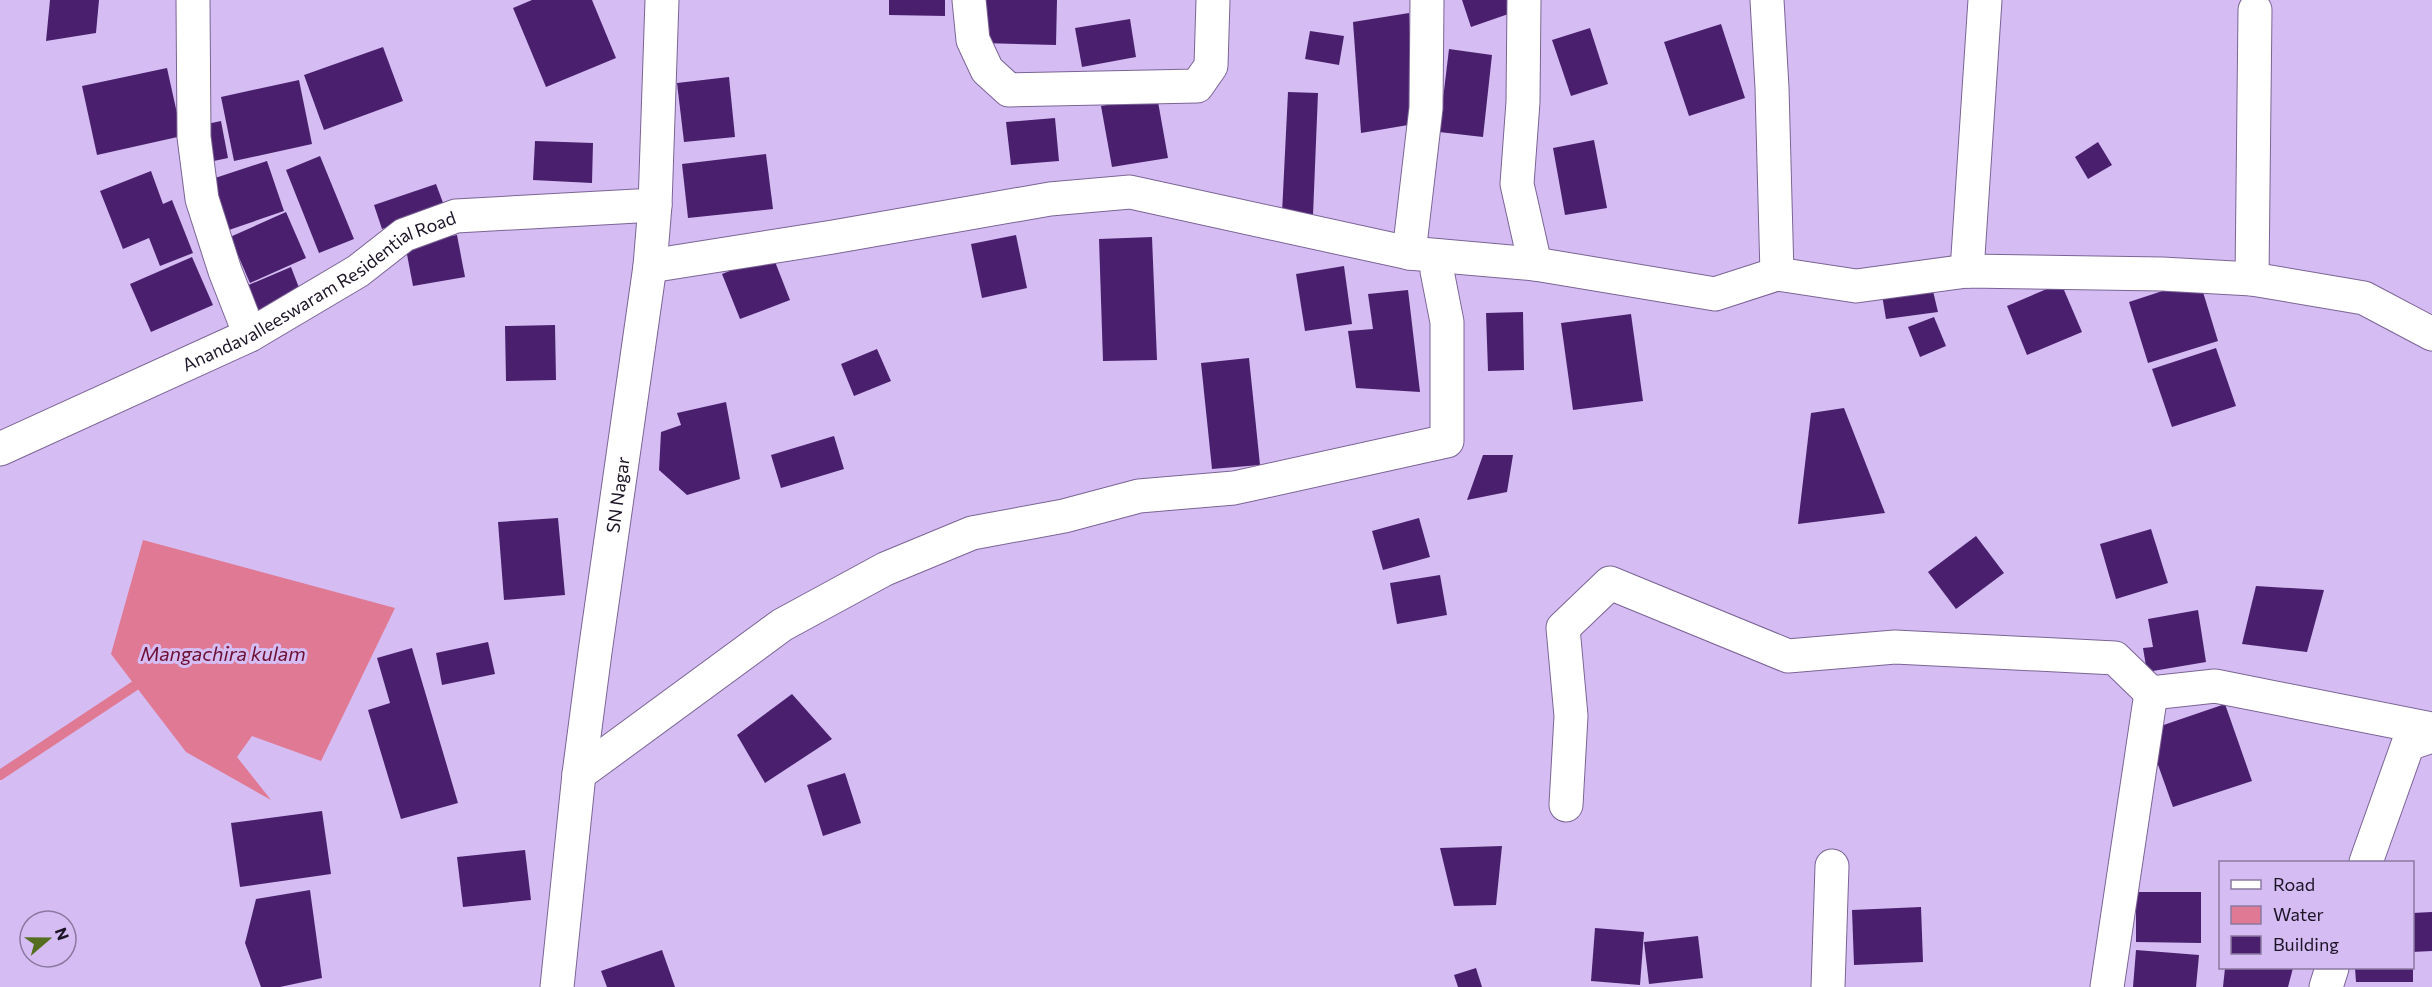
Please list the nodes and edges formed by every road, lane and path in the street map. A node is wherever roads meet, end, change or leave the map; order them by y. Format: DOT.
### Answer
graph roads {
  1 [pos="193,0"];
  2 [pos="662,0"];
  3 [pos="969,0"];
  4 [pos="1212,0"];
  5 [pos="1427,0"];
  6 [pos="1524,0"];
  7 [pos="1767,0"];
  8 [pos="1985,0"];
  9 [pos="2254,10"];
  10 [pos="655,205"];
  11 [pos="1424,254"];
  12 [pos="1535,264"];
  13 [pos="650,266"];
  14 [pos="1967,271"];
  15 [pos="1777,274"];
  16 [pos="2252,279"];
  17 [pos="250,334"];
  18 [pos="2432,334"];
  19 [pos="0,449"];
  20 [pos="2151,693"];
  21 [pos="2432,729"];
  22 [pos="2432,736"];
  23 [pos="579,774"];
  24 [pos="1566,805"];
  25 [pos="2366,861"];
  26 [pos="1832,866"];
  27 [pos="2332,969"];
  28 [pos="557,987"];
  29 [pos="1828,987"];
  30 [pos="2108,987"];
  31 [pos="2326,987"];
  1 -- 17 [label="street"];
  2 -- 10 [label="street, SN Nagar"];
  3 -- 4 [label="street"];
  5 -- 11 [label="street"];
  6 -- 12 [label="street"];
  7 -- 15 [label="street"];
  8 -- 14 [label="street"];
  9 -- 16 [label="street"];
  10 -- 13 [label="street, SN Nagar"];
  10 -- 17 [label="street, Anandavalleeswaram Residential Road"];
  11 -- 12 [label="street"];
  11 -- 13 [label="street"];
  11 -- 23 [label="street"];
  12 -- 15 [label="street"];
  13 -- 23 [label="street, SN Nagar"];
  14 -- 15 [label="street"];
  14 -- 16 [label="street"];
  16 -- 18 [label="street"];
  17 -- 19 [label="street, Anandavalleeswaram Residential Road"];
  20 -- 21 [label="street"];
  20 -- 24 [label="street"];
  20 -- 30 [label="street"];
  22 -- 25 [label="street"];
  23 -- 28 [label="street, SN Nagar"];
  26 -- 29 [label="street"];
  27 -- 31 [label="street"];
}
